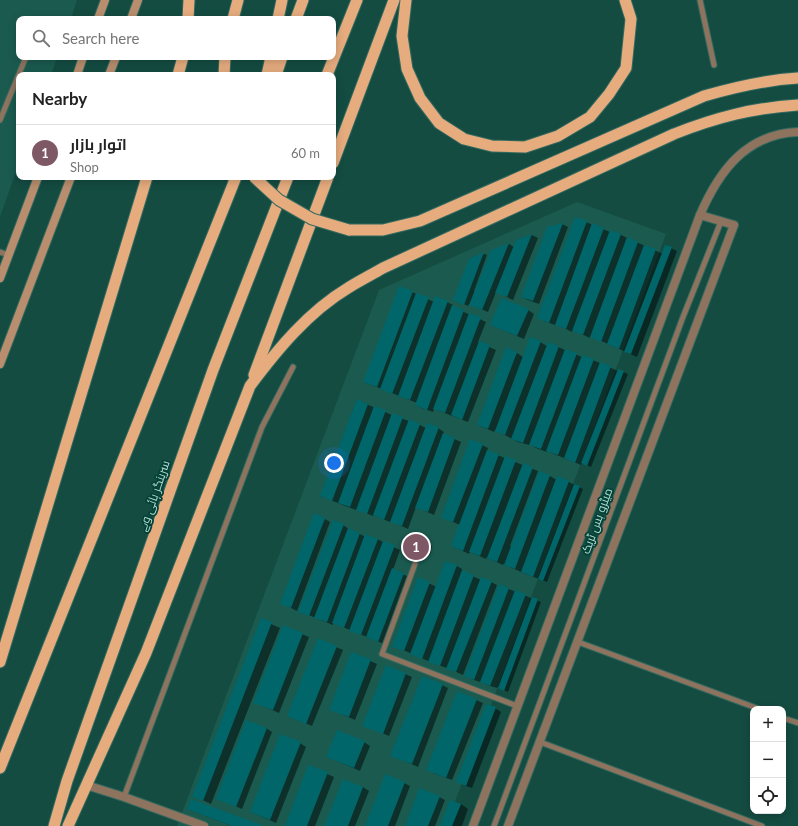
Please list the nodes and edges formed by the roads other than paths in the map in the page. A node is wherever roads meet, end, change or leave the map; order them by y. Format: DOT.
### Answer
graph roads {
  1 [pos="105,0"];
  2 [pos="138,0"];
  3 [pos="190,0"];
  4 [pos="238,0"];
  5 [pos="282,0"];
  6 [pos="303,0"];
  7 [pos="356,0"];
  8 [pos="394,0"];
  9 [pos="406,0"];
  10 [pos="625,0"];
  11 [pos="700,0"];
  12 [pos="99,16"];
  13 [pos="131,16"];
  14 [pos="188,16"];
  15 [pos="234,16"];
  16 [pos="279,16"];
  17 [pos="297,16"];
  18 [pos="336,52"];
  19 [pos="25,60"];
  20 [pos="82,60"];
  21 [pos="115,60"];
  22 [pos="182,60"];
  23 [pos="225,60"];
  24 [pos="270,60"];
  25 [pos="281,60"];
  26 [pos="333,60"];
  27 [pos="714,65"];
  28 [pos="20,72"];
  29 [pos="78,72"];
  30 [pos="110,72"];
  31 [pos="179,72"];
  32 [pos="224,72"];
  33 [pos="268,72"];
  34 [pos="277,72"];
  35 [pos="328,72"];
  36 [pos="798,78"];
  37 [pos="16,81"];
  38 [pos="798,105"];
  39 [pos="0,120"];
  40 [pos="798,132"];
  41 [pos="336,156"];
  42 [pos="37,180"];
  43 [pos="70,180"];
  44 [pos="146,180"];
  45 [pos="235,180"];
  46 [pos="257,180"];
  47 [pos="287,180"];
  48 [pos="327,180"];
  49 [pos="700,215"];
  50 [pos="720,224"];
  51 [pos="0,252"];
  52 [pos="9,255"];
  53 [pos="0,278"];
  54 [pos="0,364"];
  55 [pos="292,366"];
  56 [pos="250,386"];
  57 [pos="415,564"];
  58 [pos="578,642"];
  59 [pos="0,662"];
  60 [pos="517,706"];
  61 [pos="751,706"];
  62 [pos="786,719"];
  63 [pos="798,724"];
  64 [pos="540,742"];
  65 [pos="0,768"];
  66 [pos="86,785"];
  67 [pos="124,797"];
  68 [pos="54,826"];
  69 [pos="68,826"];
  70 [pos="204,826"];
  71 [pos="473,826"];
  72 [pos="494,826"];
  73 [pos="508,826"];
  74 [pos="762,826"];
  1 -- 12 [label="main road"];
  2 -- 13 [label="main road"];
  3 -- 14 [label="highway"];
  4 -- 15 [label="highway"];
  5 -- 16 [label="highway"];
  6 -- 17 [label="highway"];
  7 -- 18 [label="highway"];
  8 -- 41 [label="highway"];
  9 -- 10 [label="highway"];
  11 -- 27 [label="lane"];
  19 -- 28 [label="lane"];
  20 -- 29 [label="main road"];
  21 -- 30 [label="main road"];
  22 -- 31 [label="highway"];
  23 -- 32 [label="highway"];
  24 -- 33 [label="highway"];
  25 -- 34 [label="highway"];
  26 -- 35 [label="highway"];
  36 -- 46 [label="highway, bridge"];
  37 -- 39 [label="lane"];
  38 -- 56 [label="highway"];
  40 -- 49 [label="street"];
  42 -- 52 [label="main road"];
  43 -- 54 [label="main road"];
  44 -- 59 [label="highway"];
  45 -- 65 [label="highway"];
  47 -- 68 [label="highway, سرینگر ہائی وے"];
  48 -- 56 [label="highway"];
  49 -- 58 [label="street"];
  49 -- 60 [label="street"];
  50 -- 72 [label="lane, میٹرو بس ٹریک"];
  51 -- 52 [label="lane"];
  52 -- 53 [label="main road"];
  55 -- 67 [label="lane"];
  56 -- 66 [label="highway"];
  57 -- 60 [label="lane"];
  58 -- 61 [label="lane"];
  58 -- 64 [label="street"];
  60 -- 71 [label="street"];
  62 -- 63 [label="lane"];
  64 -- 73 [label="street"];
  64 -- 74 [label="lane"];
  66 -- 67 [label="street"];
  66 -- 69 [label="highway"];
  67 -- 70 [label="street"];
}
